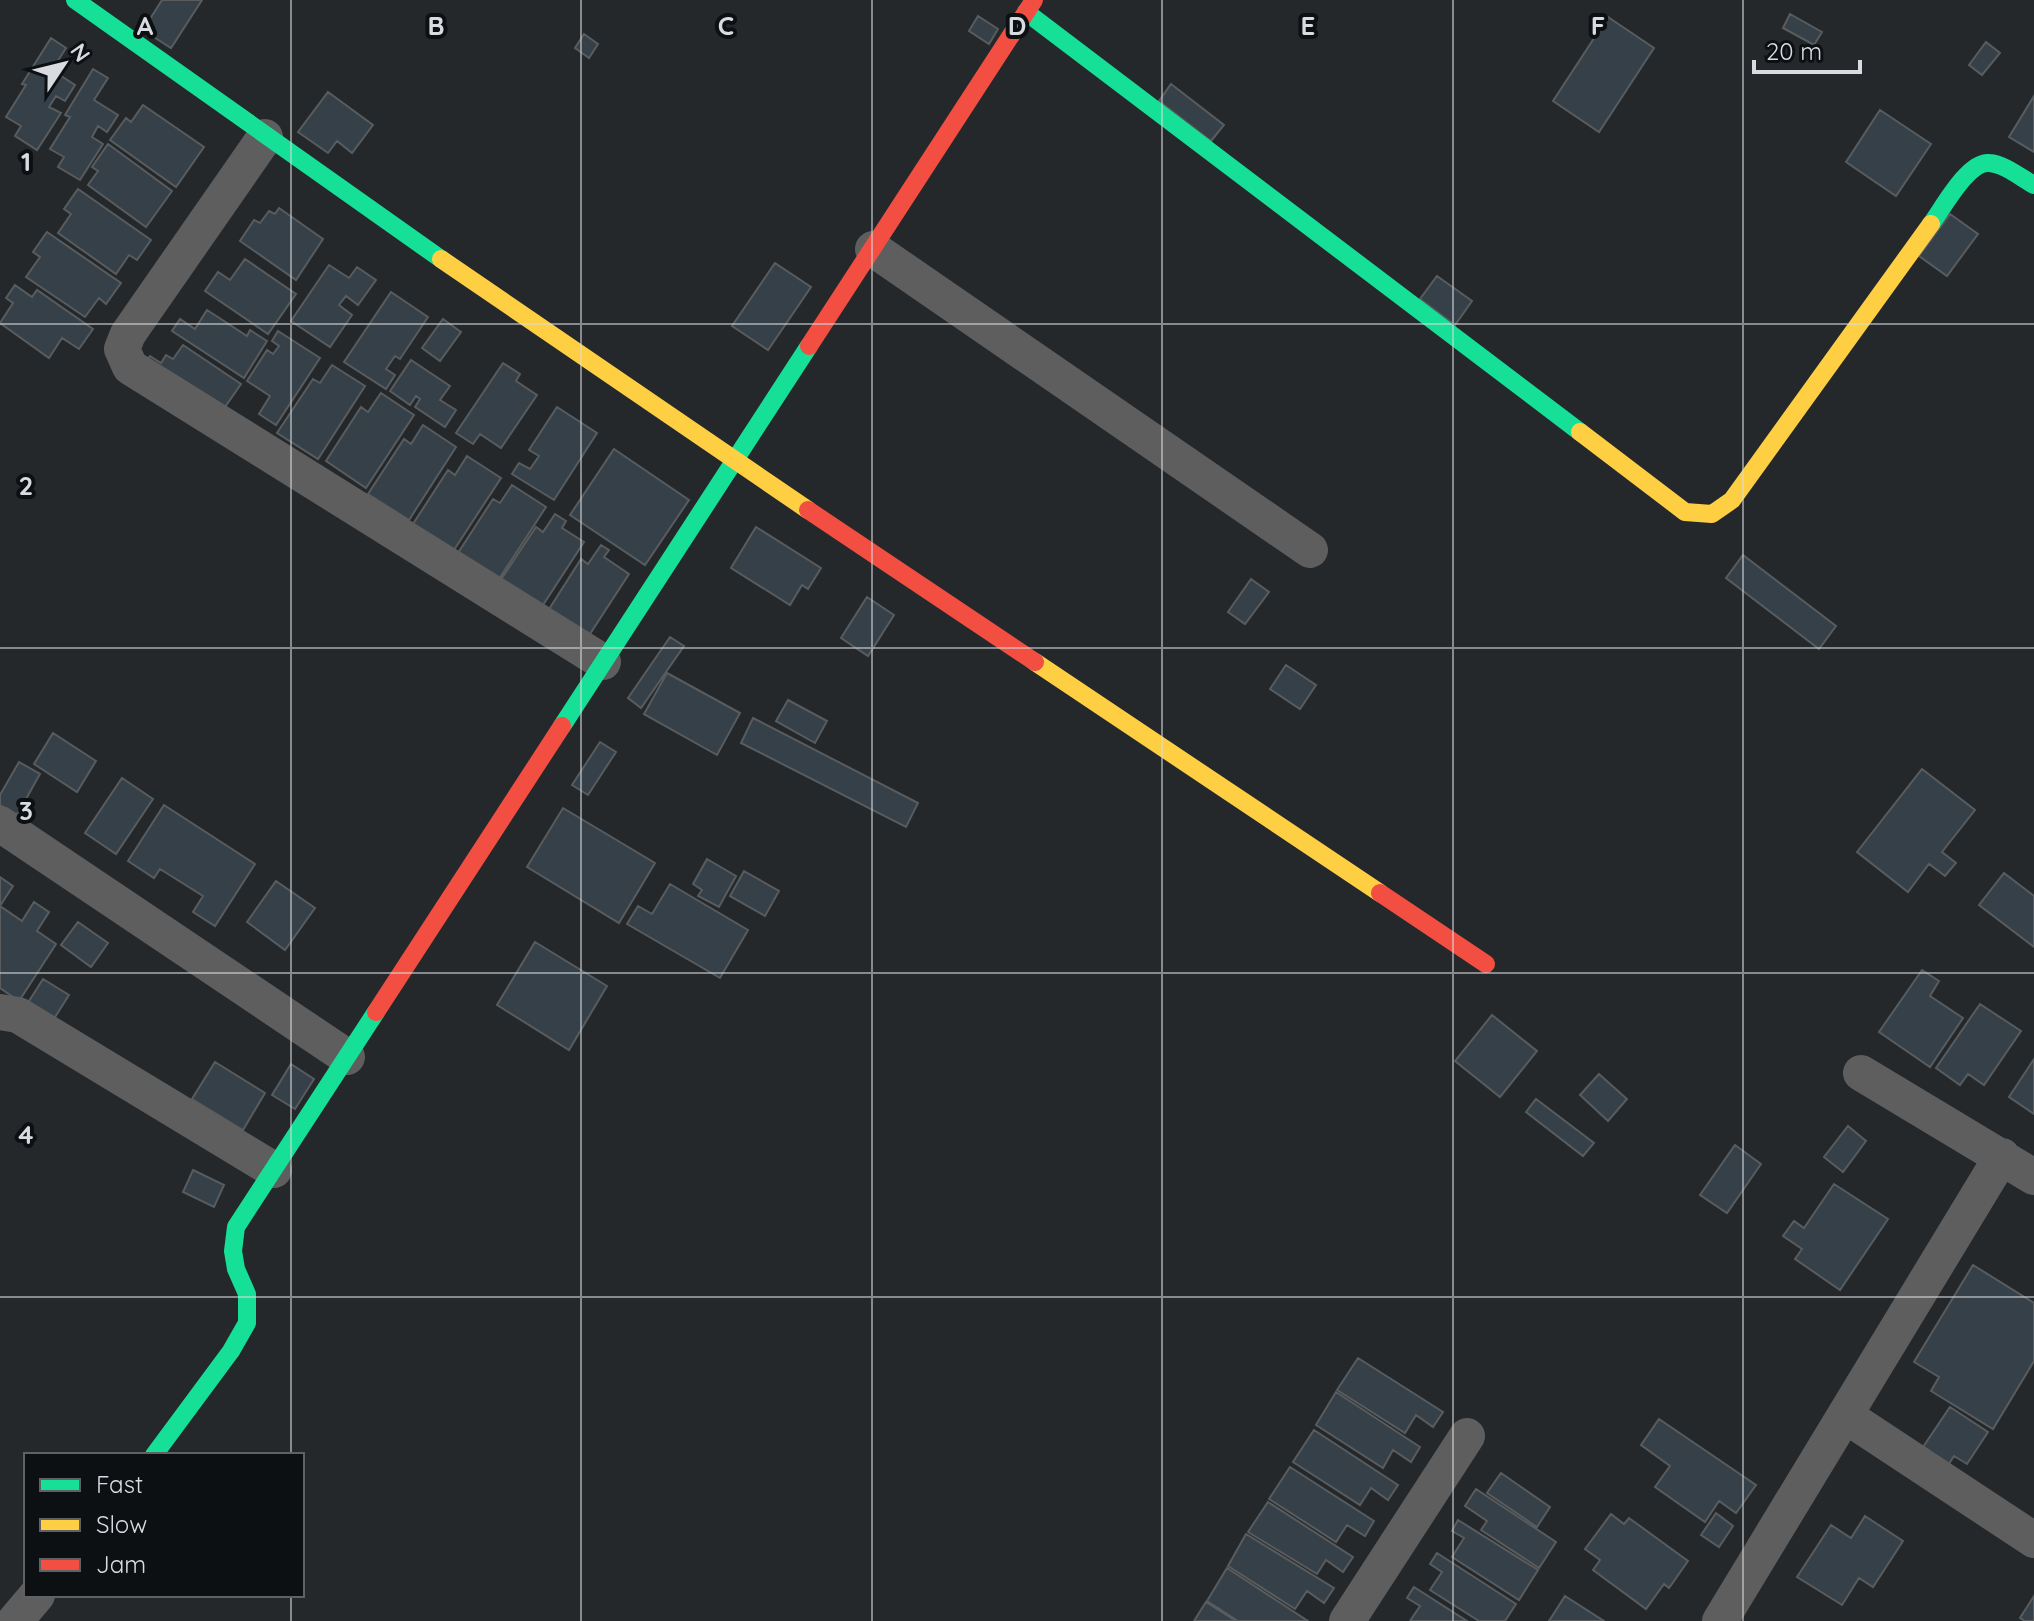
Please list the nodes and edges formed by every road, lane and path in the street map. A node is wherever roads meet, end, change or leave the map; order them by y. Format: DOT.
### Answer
graph roads {
  1 [pos="75,0"];
  2 [pos="1030,6"];
  3 [pos="265,137"];
  4 [pos="2034,185"];
  5 [pos="873,249"];
  6 [pos="735,461"];
  7 [pos="1310,550"];
  8 [pos="603,662"];
  9 [pos="0,824"];
  10 [pos="1486,964"];
  11 [pos="0,1012"];
  12 [pos="347,1057"];
  13 [pos="1861,1073"];
  14 [pos="2002,1156"];
  15 [pos="274,1170"];
  16 [pos="2034,1177"];
  17 [pos="1846,1416"];
  18 [pos="1467,1436"];
  19 [pos="155,1453"];
  20 [pos="2034,1540"];
  21 [pos="35,1597"];
  22 [pos="15,1621"];
  23 [pos="1347,1621"];
  24 [pos="1720,1621"];
  1 -- 3 [label="street"];
  2 -- 4 [label="street"];
  2 -- 5 [label="street"];
  3 -- 6 [label="street"];
  3 -- 8 [label="street"];
  5 -- 6 [label="street"];
  5 -- 7 [label="street"];
  6 -- 8 [label="street"];
  6 -- 10 [label="street"];
  8 -- 12 [label="street"];
  9 -- 12 [label="street"];
  11 -- 15 [label="street"];
  12 -- 15 [label="street"];
  13 -- 14 [label="street"];
  14 -- 16 [label="street"];
  14 -- 17 [label="street"];
  15 -- 19 [label="street"];
  17 -- 20 [label="street"];
  17 -- 24 [label="street"];
  18 -- 23 [label="street"];
  21 -- 22 [label="street"];
}
